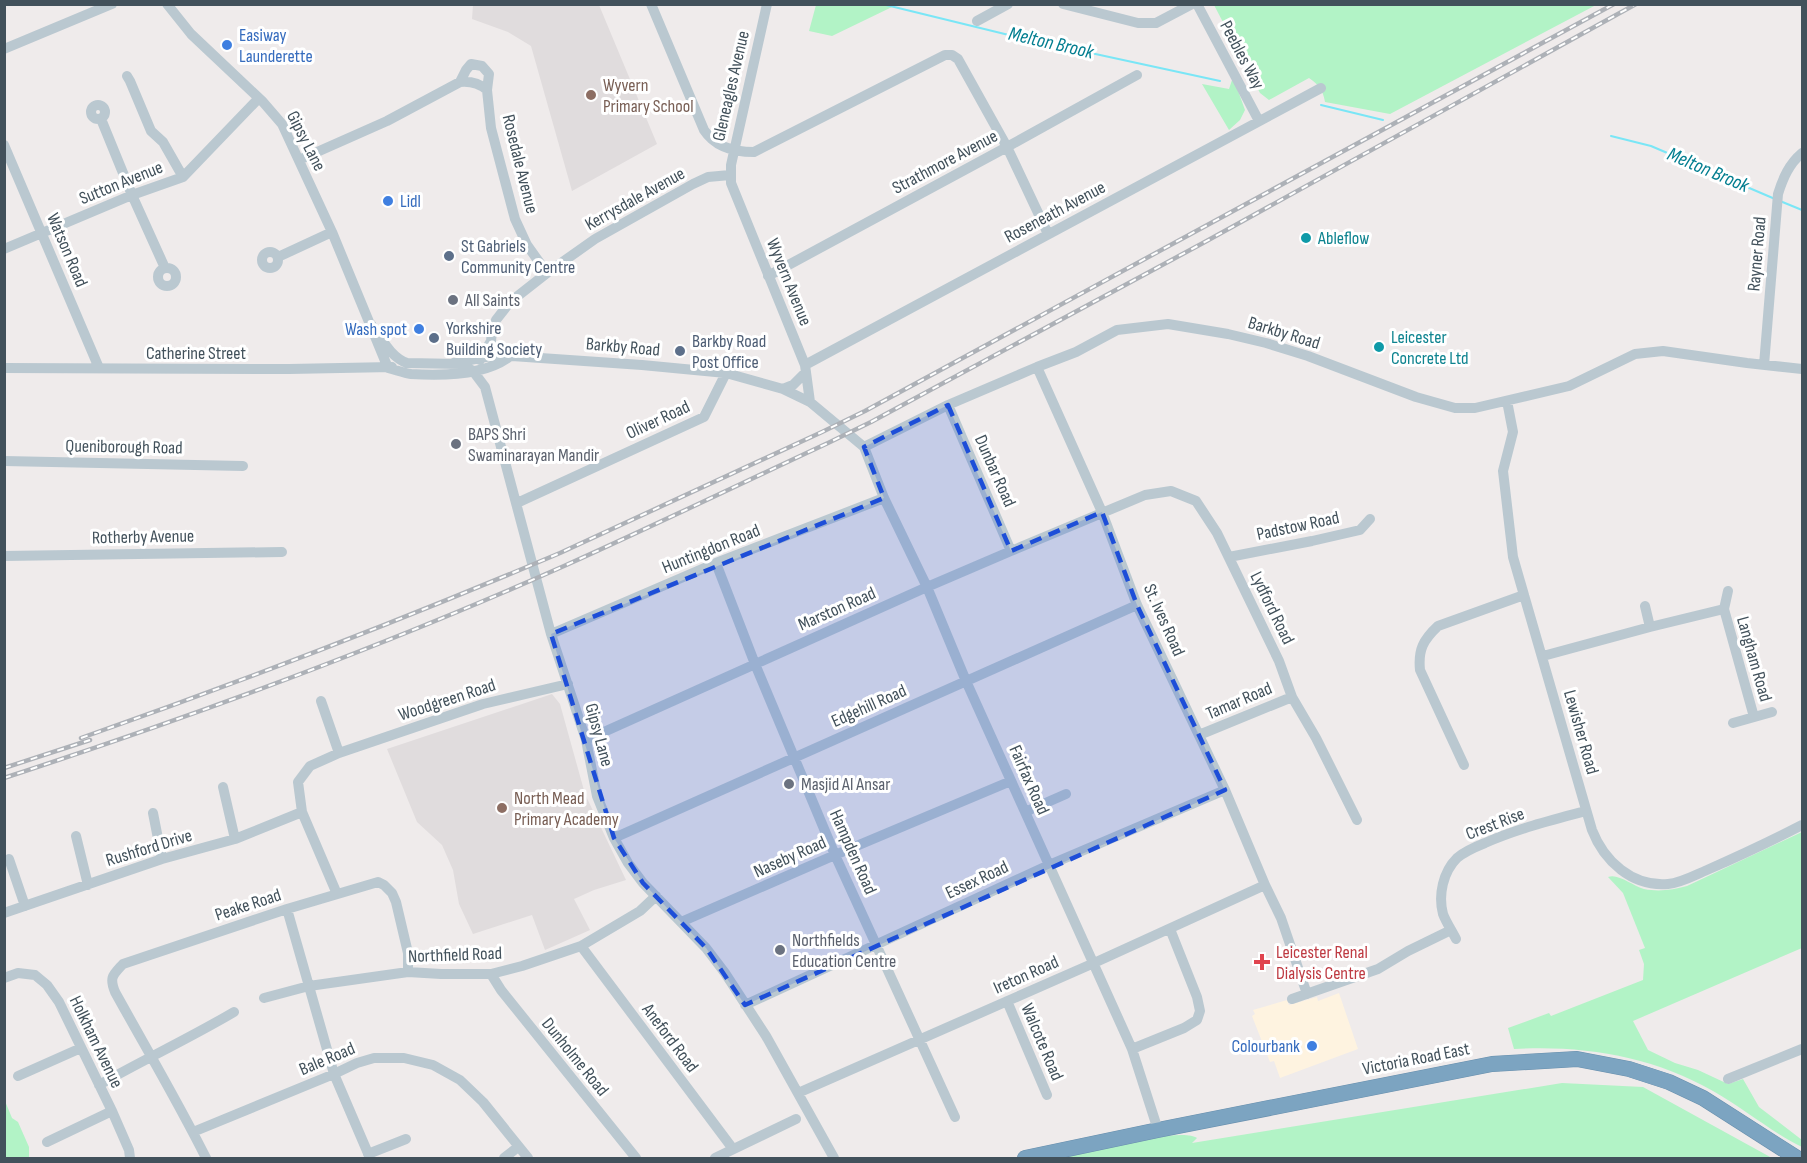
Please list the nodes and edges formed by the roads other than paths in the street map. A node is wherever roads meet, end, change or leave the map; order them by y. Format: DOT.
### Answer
graph roads {
  1 [pos="112,4"];
  2 [pos="167,4"];
  3 [pos="651,4"];
  4 [pos="767,4"];
  5 [pos="1008,4"];
  6 [pos="1063,4"];
  7 [pos="1192,4"];
  8 [pos="1197,4"];
  9 [pos="977,21"];
  10 [pos="4,49"];
  11 [pos="1137,75"];
  12 [pos="127,76"];
  13 [pos="460,82"];
  14 [pos="1321,88"];
  15 [pos="488,90"];
  16 [pos="259,98"];
  17 [pos="101,119"];
  18 [pos="1259,121"];
  19 [pos="4,145"];
  20 [pos="1007,147"];
  21 [pos="734,150"];
  22 [pos="1803,153"];
  23 [pos="299,160"];
  24 [pos="730,175"];
  25 [pos="183,177"];
  26 [pos="132,195"];
  27 [pos="332,232"];
  28 [pos="42,234"];
  29 [pos="1048,234"];
  30 [pos="4,249"];
  31 [pos="278,257"];
  32 [pos="165,268"];
  33 [pos="547,273"];
  34 [pos="768,276"];
  35 [pos="370,323"];
  36 [pos="491,341"];
  37 [pos="377,343"];
  38 [pos="483,357"];
  39 [pos="509,357"];
  40 [pos="407,363"];
  41 [pos="454,363"];
  42 [pos="496,364"];
  43 [pos="1764,365"];
  44 [pos="1037,367"];
  45 [pos="4,368"];
  46 [pos="99,368"];
  47 [pos="359,368"];
  48 [pos="388,368"];
  49 [pos="806,368"];
  50 [pos="1803,369"];
  51 [pos="473,371"];
  52 [pos="726,373"];
  53 [pos="485,387"];
  54 [pos="783,389"];
  55 [pos="1507,401"];
  56 [pos="810,402"];
  57 [pos="948,405"];
  58 [pos="864,447"];
  59 [pos="4,461"];
  60 [pos="243,466"];
  61 [pos="884,498"];
  62 [pos="517,503"];
  63 [pos="1102,512"];
  64 [pos="1370,519"];
  65 [pos="1011,551"];
  66 [pos="282,552"];
  67 [pos="4,556"];
  68 [pos="1229,557"];
  69 [pos="716,563"];
  70 [pos="927,587"];
  71 [pos="1728,591"];
  72 [pos="1524,595"];
  73 [pos="1137,605"];
  74 [pos="1645,606"];
  75 [pos="1724,609"];
  76 [pos="1650,627"];
  77 [pos="551,634"];
  78 [pos="1543,656"];
  79 [pos="756,664"];
  80 [pos="966,681"];
  81 [pos="567,684"];
  82 [pos="1292,697"];
  83 [pos="321,701"];
  84 [pos="1772,712"];
  85 [pos="1754,717"];
  86 [pos="1733,723"];
  87 [pos="1199,735"];
  88 [pos="586,740"];
  89 [pos="339,753"];
  90 [pos="794,758"];
  91 [pos="1464,765"];
  92 [pos="1011,781"];
  93 [pos="223,787"];
  94 [pos="1225,790"];
  95 [pos="1066,794"];
  96 [pos="1586,811"];
  97 [pos="302,812"];
  98 [pos="1025,812"];
  99 [pos="153,813"];
  100 [pos="1357,820"];
  101 [pos="1803,825"];
  102 [pos="76,836"];
  103 [pos="614,838"];
  104 [pos="235,839"];
  105 [pos="835,855"];
  106 [pos="9,859"];
  107 [pos="162,859"];
  108 [pos="1049,865"];
  109 [pos="88,885"];
  110 [pos="1265,885"];
  111 [pos="337,894"];
  112 [pos="656,896"];
  113 [pos="25,906"];
  114 [pos="287,909"];
  115 [pos="4,913"];
  116 [pos="681,922"];
  117 [pos="1170,929"];
  118 [pos="876,945"];
  119 [pos="581,946"];
  120 [pos="1094,963"];
  121 [pos="408,972"];
  122 [pos="491,974"];
  123 [pos="4,978"];
  124 [pos="309,986"];
  125 [pos="1307,994"];
  126 [pos="264,998"];
  127 [pos="1292,999"];
  128 [pos="1007,1002"];
  129 [pos="745,1005"];
  130 [pos="234,1012"];
  131 [pos="920,1040"];
  132 [pos="81,1048"];
  133 [pos="1803,1048"];
  134 [pos="1132,1049"];
  135 [pos="150,1056"];
  136 [pos="334,1074"];
  137 [pos="18,1076"];
  138 [pos="1728,1079"];
  139 [pos="99,1085"];
  140 [pos="798,1093"];
  141 [pos="1047,1095"];
  142 [pos="112,1111"];
  143 [pos="955,1117"];
  144 [pos="796,1119"];
  145 [pos="1158,1130"];
  146 [pos="193,1132"];
  147 [pos="406,1139"];
  148 [pos="47,1142"];
  149 [pos="518,1147"];
  150 [pos="733,1149"];
  151 [pos="369,1156"];
  152 [pos="130,1158"];
  153 [pos="206,1158"];
  154 [pos="504,1158"];
  155 [pos="528,1158"];
  156 [pos="636,1158"];
  157 [pos="715,1158"];
  158 [pos="834,1158"];
  159 [pos="1025,1158"];
  160 [pos="1797,1158"];
  1 -- 10 [label="street"];
  2 -- 16 [label="street, Gipsy Lane"];
  3 -- 21 [label="street"];
  4 -- 21 [label="street, Gleneagles Avenue"];
  5 -- 9 [label="street"];
  6 -- 7 [label="street"];
  8 -- 18 [label="street, Peebles Way"];
  11 -- 20 [label="street, Strathmore Avenue"];
  12 -- 25 [label="street"];
  13 -- 15 [label="street"];
  13 -- 15 [label="street, Rosedale Avenue"];
  13 -- 23 [label="street, Rosedale Avenue"];
  14 -- 18 [label="street, Roseneath Avenue"];
  15 -- 33 [label="street, Rosedale Avenue"];
  16 -- 23 [label="street, Gipsy Lane"];
  16 -- 25 [label="street, Sutton Avenue"];
  17 -- 26 [label="street"];
  18 -- 29 [label="street, Roseneath Avenue"];
  19 -- 28 [label="street, Watson Road"];
  20 -- 21 [label="street"];
  20 -- 29 [label="street"];
  20 -- 34 [label="street, Strathmore Avenue"];
  21 -- 24 [label="street, Gleneagles Avenue"];
  22 -- 43 [label="street, Rayner Road"];
  23 -- 27 [label="street, Gipsy Lane"];
  24 -- 33 [label="street, Kerrysdale Avenue"];
  24 -- 34 [label="street, Wyvern Avenue"];
  25 -- 26 [label="street, Sutton Avenue"];
  26 -- 28 [label="street, Sutton Avenue"];
  26 -- 32 [label="street"];
  27 -- 31 [label="street"];
  27 -- 35 [label="street, Gipsy Lane"];
  28 -- 30 [label="street, Sutton Avenue"];
  28 -- 46 [label="street, Watson Road"];
  29 -- 49 [label="street, Roseneath Avenue"];
  33 -- 36 [label="street, Kerrysdale Avenue"];
  34 -- 49 [label="street, Wyvern Avenue"];
  35 -- 37 [label="street, Gipsy Lane"];
  35 -- 40 [label="street, Gipsy Lane"];
  36 -- 38 [label="street, Kerrysdale Avenue"];
  36 -- 39 [label="street"];
  37 -- 47 [label="street"];
  37 -- 48 [label="street, Gipsy Lane"];
  38 -- 39 [label="street"];
  38 -- 41 [label="street"];
  38 -- 51 [label="street, Kerrysdale Avenue"];
  39 -- 42 [label="street, Barkby Road"];
  39 -- 52 [label="street, Barkby Road"];
  40 -- 41 [label="street"];
  40 -- 48 [label="street"];
  41 -- 51 [label="street"];
  42 -- 51 [label="street, Barkby Road"];
  42 -- 53 [label="street"];
  43 -- 50 [label="street, Barkby Road"];
  43 -- 55 [label="street, Barkby Road"];
  44 -- 55 [label="street, Barkby Road"];
  44 -- 57 [label="street, Barkby Road"];
  44 -- 63 [label="street, St. Ives Road"];
  45 -- 46 [label="street, Catherine Street"];
  46 -- 47 [label="street, Catherine Street"];
  47 -- 48 [label="street, Catherine Street"];
  48 -- 51 [label="street"];
  49 -- 54 [label="street"];
  49 -- 56 [label="street, Wyvern Avenue"];
  51 -- 53 [label="street, Gipsy Lane"];
  52 -- 54 [label="street, Barkby Road"];
  52 -- 62 [label="street, Oliver Road"];
  53 -- 62 [label="street, Gipsy Lane"];
  54 -- 56 [label="street, Barkby Road"];
  55 -- 72 [label="street, Lewisher Road"];
  56 -- 58 [label="street, Barkby Road"];
  57 -- 58 [label="street, Barkby Road"];
  57 -- 65 [label="street, Dunbar Road"];
  58 -- 61 [label="street, Fairfax Road"];
  59 -- 60 [label="street, Queniborough Road"];
  61 -- 69 [label="street, Huntingdon Road"];
  61 -- 70 [label="street, Fairfax Road"];
  62 -- 77 [label="street, Gipsy Lane"];
  63 -- 65 [label="street, Marston Road"];
  63 -- 68 [label="street, Lydford Road"];
  63 -- 73 [label="street, St. Ives Road"];
  64 -- 68 [label="street, Padstow Road"];
  65 -- 70 [label="street, Marston Road"];
  66 -- 67 [label="street, Rotherby Avenue"];
  68 -- 82 [label="street, Lydford Road"];
  69 -- 77 [label="street, Huntingdon Road"];
  69 -- 79 [label="street, Hampden Road"];
  70 -- 79 [label="street, Marston Road"];
  70 -- 80 [label="street, Fairfax Road"];
  71 -- 75 [label="street, Langham Road"];
  72 -- 78 [label="street, Lewisher Road"];
  72 -- 91 [label="street"];
  73 -- 80 [label="street, Edgehill Road"];
  73 -- 87 [label="street, St. Ives Road"];
  74 -- 76 [label="street"];
  75 -- 76 [label="street, Langham Road"];
  75 -- 85 [label="street, Langham Road"];
  76 -- 78 [label="street, Langham Road"];
  77 -- 81 [label="street, Gipsy Lane"];
  78 -- 96 [label="street, Lewisher Road"];
  79 -- 88 [label="street, Marston Road"];
  79 -- 90 [label="street, Hampden Road"];
  80 -- 90 [label="street, Edgehill Road"];
  80 -- 92 [label="street, Fairfax Road"];
  81 -- 88 [label="street, Gipsy Lane"];
  81 -- 89 [label="street, Woodgreen Road"];
  82 -- 87 [label="street, Tamar Road"];
  82 -- 100 [label="street, Lydford Road"];
  83 -- 89 [label="street"];
  84 -- 85 [label="street, Langham Road"];
  85 -- 86 [label="street, Langham Road"];
  87 -- 94 [label="street, St. Ives Road"];
  88 -- 103 [label="street, Gipsy Lane"];
  89 -- 97 [label="street, Woodgreen Road"];
  90 -- 103 [label="street, Edgehill Road"];
  90 -- 105 [label="street, Hampden Road"];
  92 -- 98 [label="street, Fairfax Road"];
  92 -- 105 [label="street, Naseby Road"];
  93 -- 104 [label="street"];
  94 -- 108 [label="street, Essex Road"];
  94 -- 110 [label="street, St. Ives Road"];
  95 -- 98 [label="street"];
  96 -- 101 [label="street, Lewisher Road"];
  96 -- 125 [label="street, Crest Rise"];
  97 -- 104 [label="street, Rushford Drive"];
  97 -- 111 [label="street, Woodgreen Road"];
  98 -- 108 [label="street, Fairfax Road"];
  99 -- 107 [label="street"];
  102 -- 109 [label="street"];
  103 -- 112 [label="street, Gipsy Lane"];
  104 -- 107 [label="street, Rushford Drive"];
  105 -- 116 [label="street, Naseby Road"];
  105 -- 118 [label="street, Hampden Road"];
  106 -- 113 [label="street"];
  107 -- 109 [label="street, Rushford Drive"];
  108 -- 118 [label="street, Essex Road"];
  108 -- 120 [label="street, Fairfax Road"];
  109 -- 113 [label="street, Rushford Drive"];
  110 -- 117 [label="street, Ireton Road"];
  110 -- 125 [label="street, St. Ives Road"];
  111 -- 114 [label="street, Peake Road"];
  111 -- 121 [label="street, Peake Road"];
  112 -- 116 [label="street, Gipsy Lane"];
  112 -- 119 [label="street, Northfield Road"];
  113 -- 115 [label="street, Rushford Drive"];
  114 -- 124 [label="street"];
  114 -- 135 [label="street, Peake Road"];
  116 -- 129 [label="street, Gipsy Lane"];
  117 -- 120 [label="street, Ireton Road"];
  117 -- 134 [label="street"];
  118 -- 129 [label="street, Essex Road"];
  118 -- 131 [label="street, Hampden Road"];
  119 -- 122 [label="street, Northfield Road"];
  119 -- 150 [label="street, Aneford Road"];
  120 -- 128 [label="street, Ireton Road"];
  120 -- 134 [label="street, Fairfax Road"];
  121 -- 122 [label="street, Northfield Road"];
  121 -- 124 [label="street, Northfield Road"];
  122 -- 156 [label="street, Dunholme Road"];
  123 -- 132 [label="street, Holkham Avenue"];
  124 -- 126 [label="street, Northfield Road"];
  124 -- 136 [label="street"];
  125 -- 127 [label="street, Crest Rise"];
  128 -- 131 [label="street, Ireton Road"];
  128 -- 141 [label="street, Walcote Road"];
  129 -- 140 [label="street, Gipsy Lane"];
  130 -- 135 [label="street"];
  131 -- 140 [label="street, Ireton Road"];
  131 -- 143 [label="street, Hampden Road"];
  132 -- 137 [label="street"];
  132 -- 139 [label="street, Holkham Avenue"];
  133 -- 138 [label="street"];
  134 -- 145 [label="street, Fairfax Road"];
  135 -- 139 [label="street"];
  135 -- 146 [label="street"];
  136 -- 146 [label="street, Bale Road"];
  136 -- 149 [label="street, Bale Road"];
  136 -- 151 [label="street"];
  139 -- 142 [label="street, Holkham Avenue"];
  140 -- 158 [label="street, Gipsy Lane"];
  142 -- 148 [label="street"];
  142 -- 152 [label="street, Holkham Avenue"];
  144 -- 150 [label="street"];
  145 -- 159 [label="highway, Victoria Road East"];
  145 -- 160 [label="highway, Victoria Road East"];
  146 -- 153 [label="street"];
  147 -- 151 [label="street"];
  149 -- 154 [label="street"];
  149 -- 155 [label="street, Bale Road"];
  150 -- 157 [label="street"];
}
